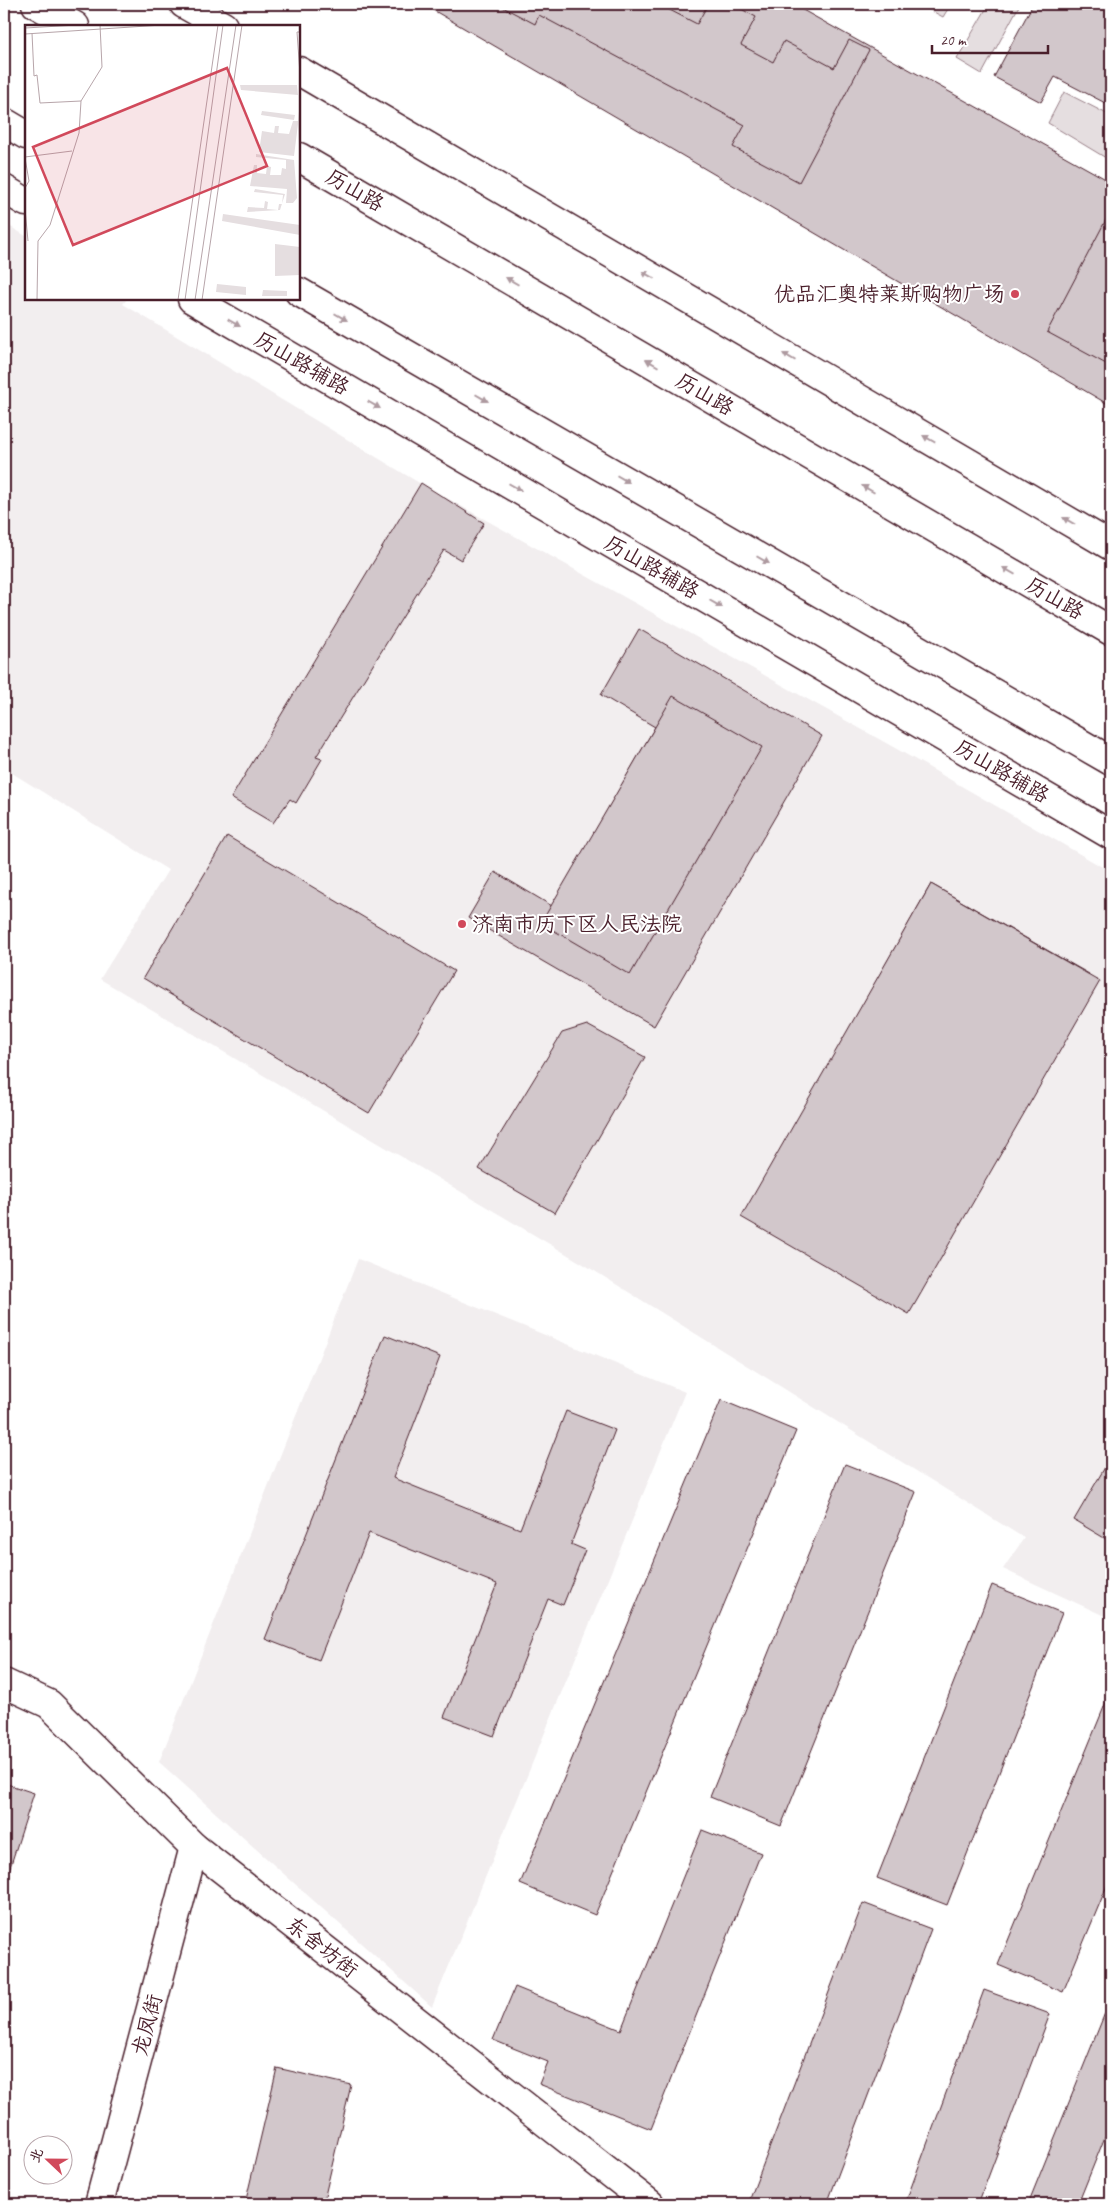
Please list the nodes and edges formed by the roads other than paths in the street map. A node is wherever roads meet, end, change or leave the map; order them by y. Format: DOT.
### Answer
graph roads {
  1 [pos="36,4"];
  2 [pos="184,4"];
  3 [pos="73,25"];
  4 [pos="221,25"];
  5 [pos="300,72"];
  6 [pos="4,122"];
  7 [pos="25,134"];
  8 [pos="300,158"];
  9 [pos="4,189"];
  10 [pos="25,201"];
  11 [pos="300,293"];
  12 [pos="194,300"];
  13 [pos="1111,546"];
  14 [pos="1111,631"];
  15 [pos="1111,761"];
  16 [pos="1111,834"];
  17 [pos="4,1683"];
  18 [pos="194,1847"];
  19 [pos="99,2204"];
  20 [pos="650,2204"];
  1 -- 3 [label="street"];
  2 -- 4 [label="street"];
  13 -- 5 [label="street, one-way"];
  6 -- 7 [label="street"];
  14 -- 8 [label="street, 历山路, one-way"];
  9 -- 10 [label="street"];
  11 -- 15 [label="street, one-way"];
  12 -- 16 [label="street, 历山路辅路, one-way"];
  17 -- 18 [label="street, 东舍坊街"];
  18 -- 19 [label="street, 龙凤街"];
  18 -- 20 [label="street, 东舍坊街"];
}
